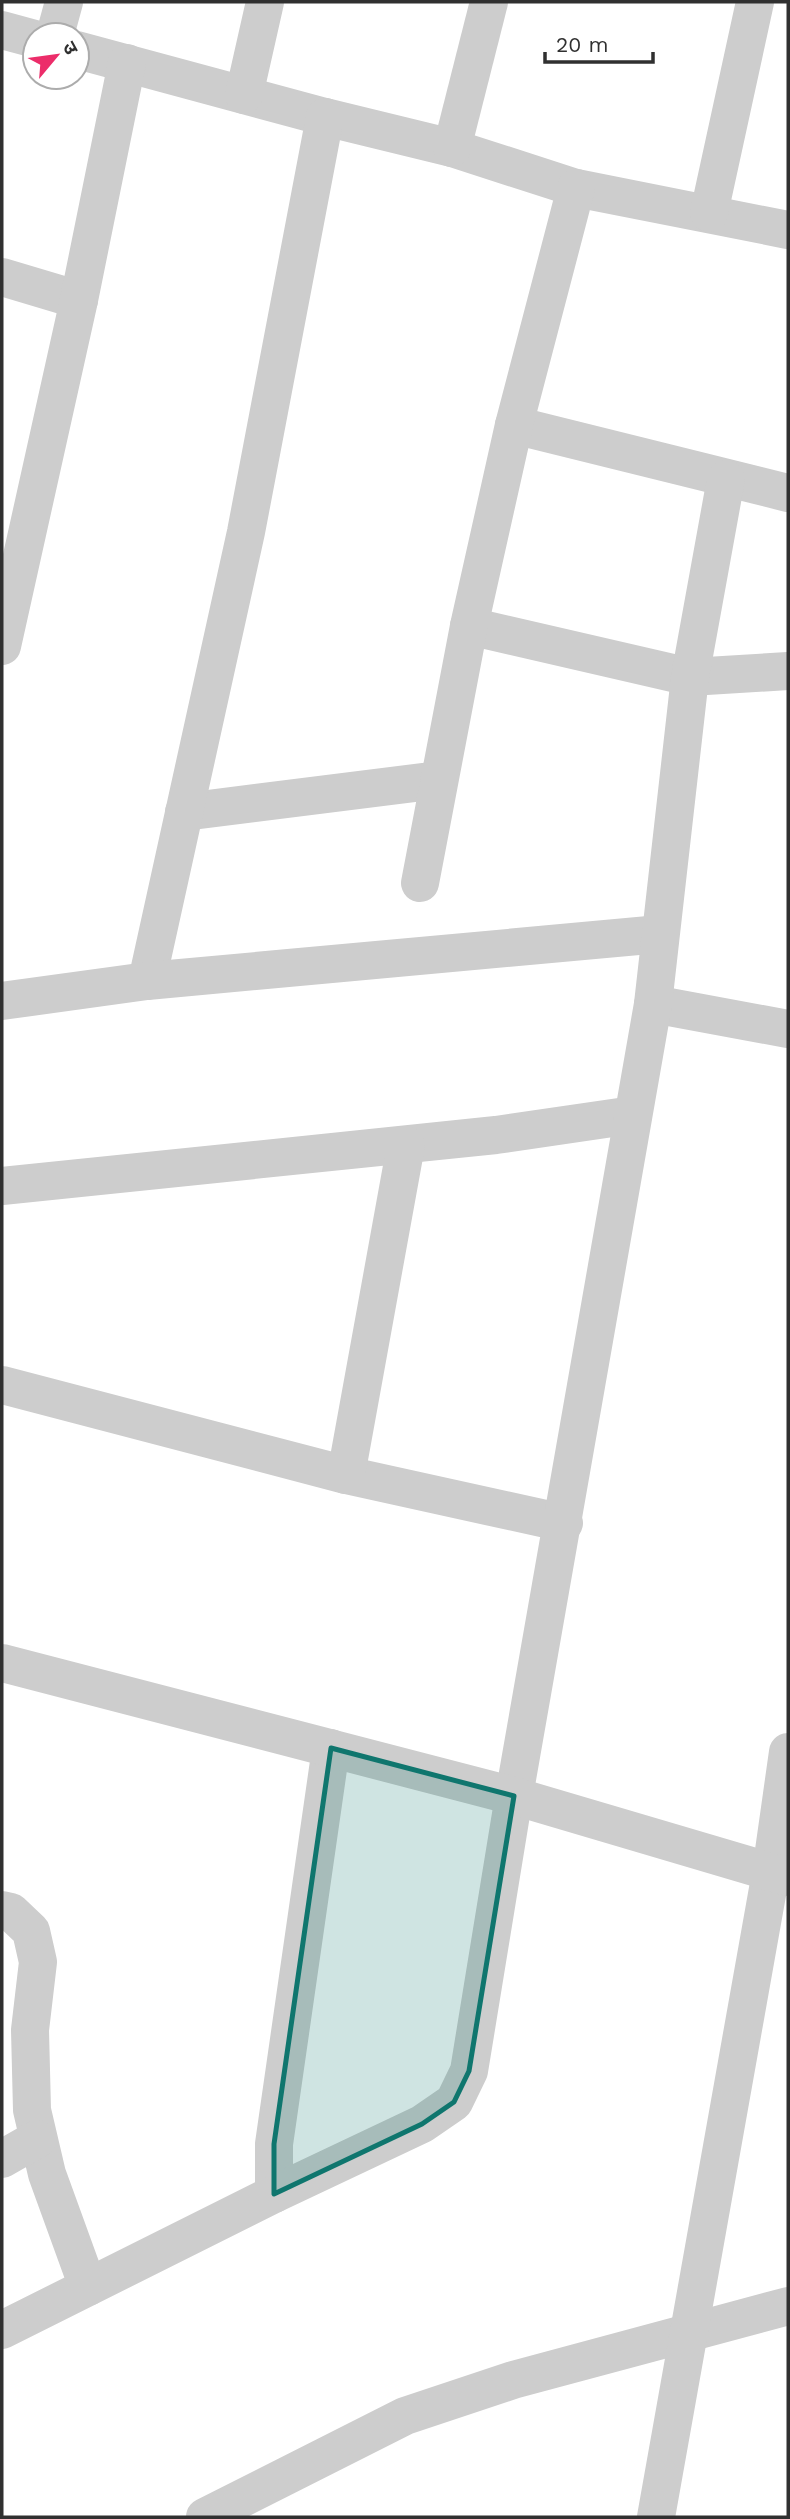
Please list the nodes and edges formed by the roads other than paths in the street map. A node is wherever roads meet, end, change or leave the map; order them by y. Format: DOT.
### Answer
graph roads {
  1 [pos="64,2"];
  2 [pos="265,2"];
  3 [pos="489,2"];
  4 [pos="755,2"];
  5 [pos="59,21"];
  6 [pos="2,30"];
  7 [pos="21,35"];
  8 [pos="91,54"];
  9 [pos="127,63"];
  10 [pos="244,95"];
  11 [pos="325,117"];
  12 [pos="452,148"];
  13 [pos="576,188"];
  14 [pos="709,213"];
  15 [pos="788,230"];
  16 [pos="2,278"];
  17 [pos="79,300"];
  18 [pos="514,425"];
  19 [pos="726,479"];
  20 [pos="788,493"];
  21 [pos="469,626"];
  22 [pos="2,646"];
  23 [pos="788,671"];
  24 [pos="690,677"];
  25 [pos="439,780"];
  26 [pos="184,812"];
  27 [pos="420,883"];
  28 [pos="660,934"];
  29 [pos="147,981"];
  30 [pos="2,1001"];
  31 [pos="653,1004"];
  32 [pos="788,1029"];
  33 [pos="633,1115"];
  34 [pos="405,1145"];
  35 [pos="2,1186"];
  36 [pos="2,1385"];
  37 [pos="346,1475"];
  38 [pos="564,1523"];
  39 [pos="2,1663"];
  40 [pos="331,1748"];
  41 [pos="788,1752"];
  42 [pos="514,1796"];
  43 [pos="780,1874"];
  44 [pos="2,1910"];
  45 [pos="16,2034"];
  46 [pos="37,2139"];
  47 [pos="2,2159"];
  48 [pos="274,2194"];
  49 [pos="89,2287"];
  50 [pos="788,2306"];
  51 [pos="2,2330"];
  52 [pos="688,2332"];
  53 [pos="205,2517"];
  54 [pos="656,2517"];
  1 -- 5 [label="street"];
  2 -- 10 [label="street"];
  3 -- 12 [label="street"];
  4 -- 14 [label="street"];
  6 -- 7 [label="street"];
  8 -- 9 [label="street"];
  9 -- 10 [label="street"];
  9 -- 17 [label="street"];
  10 -- 11 [label="street"];
  11 -- 12 [label="street"];
  11 -- 26 [label="street"];
  12 -- 13 [label="street"];
  13 -- 14 [label="street"];
  13 -- 18 [label="street"];
  14 -- 15 [label="street"];
  16 -- 17 [label="street"];
  17 -- 22 [label="street"];
  18 -- 19 [label="street"];
  18 -- 21 [label="street"];
  19 -- 20 [label="street"];
  19 -- 24 [label="street"];
  21 -- 24 [label="street"];
  21 -- 25 [label="street"];
  23 -- 24 [label="street"];
  24 -- 28 [label="street"];
  25 -- 26 [label="street"];
  25 -- 27 [label="street"];
  26 -- 29 [label="street"];
  28 -- 29 [label="street"];
  28 -- 31 [label="street"];
  29 -- 30 [label="street"];
  31 -- 32 [label="street"];
  31 -- 33 [label="street"];
  33 -- 34 [label="street"];
  33 -- 38 [label="street"];
  34 -- 35 [label="street"];
  34 -- 37 [label="street"];
  36 -- 37 [label="street"];
  37 -- 38 [label="street"];
  38 -- 42 [label="street"];
  39 -- 40 [label="street"];
  40 -- 42 [label="street"];
  40 -- 48 [label="street"];
  41 -- 43 [label="street"];
  42 -- 43 [label="street"];
  42 -- 48 [label="street"];
  43 -- 52 [label="street"];
  44 -- 45 [label="street"];
  45 -- 46 [label="street"];
  46 -- 47 [label="street"];
  46 -- 49 [label="street"];
  48 -- 49 [label="street"];
  49 -- 51 [label="street"];
  50 -- 52 [label="street"];
  52 -- 53 [label="street"];
  52 -- 54 [label="street"];
}
